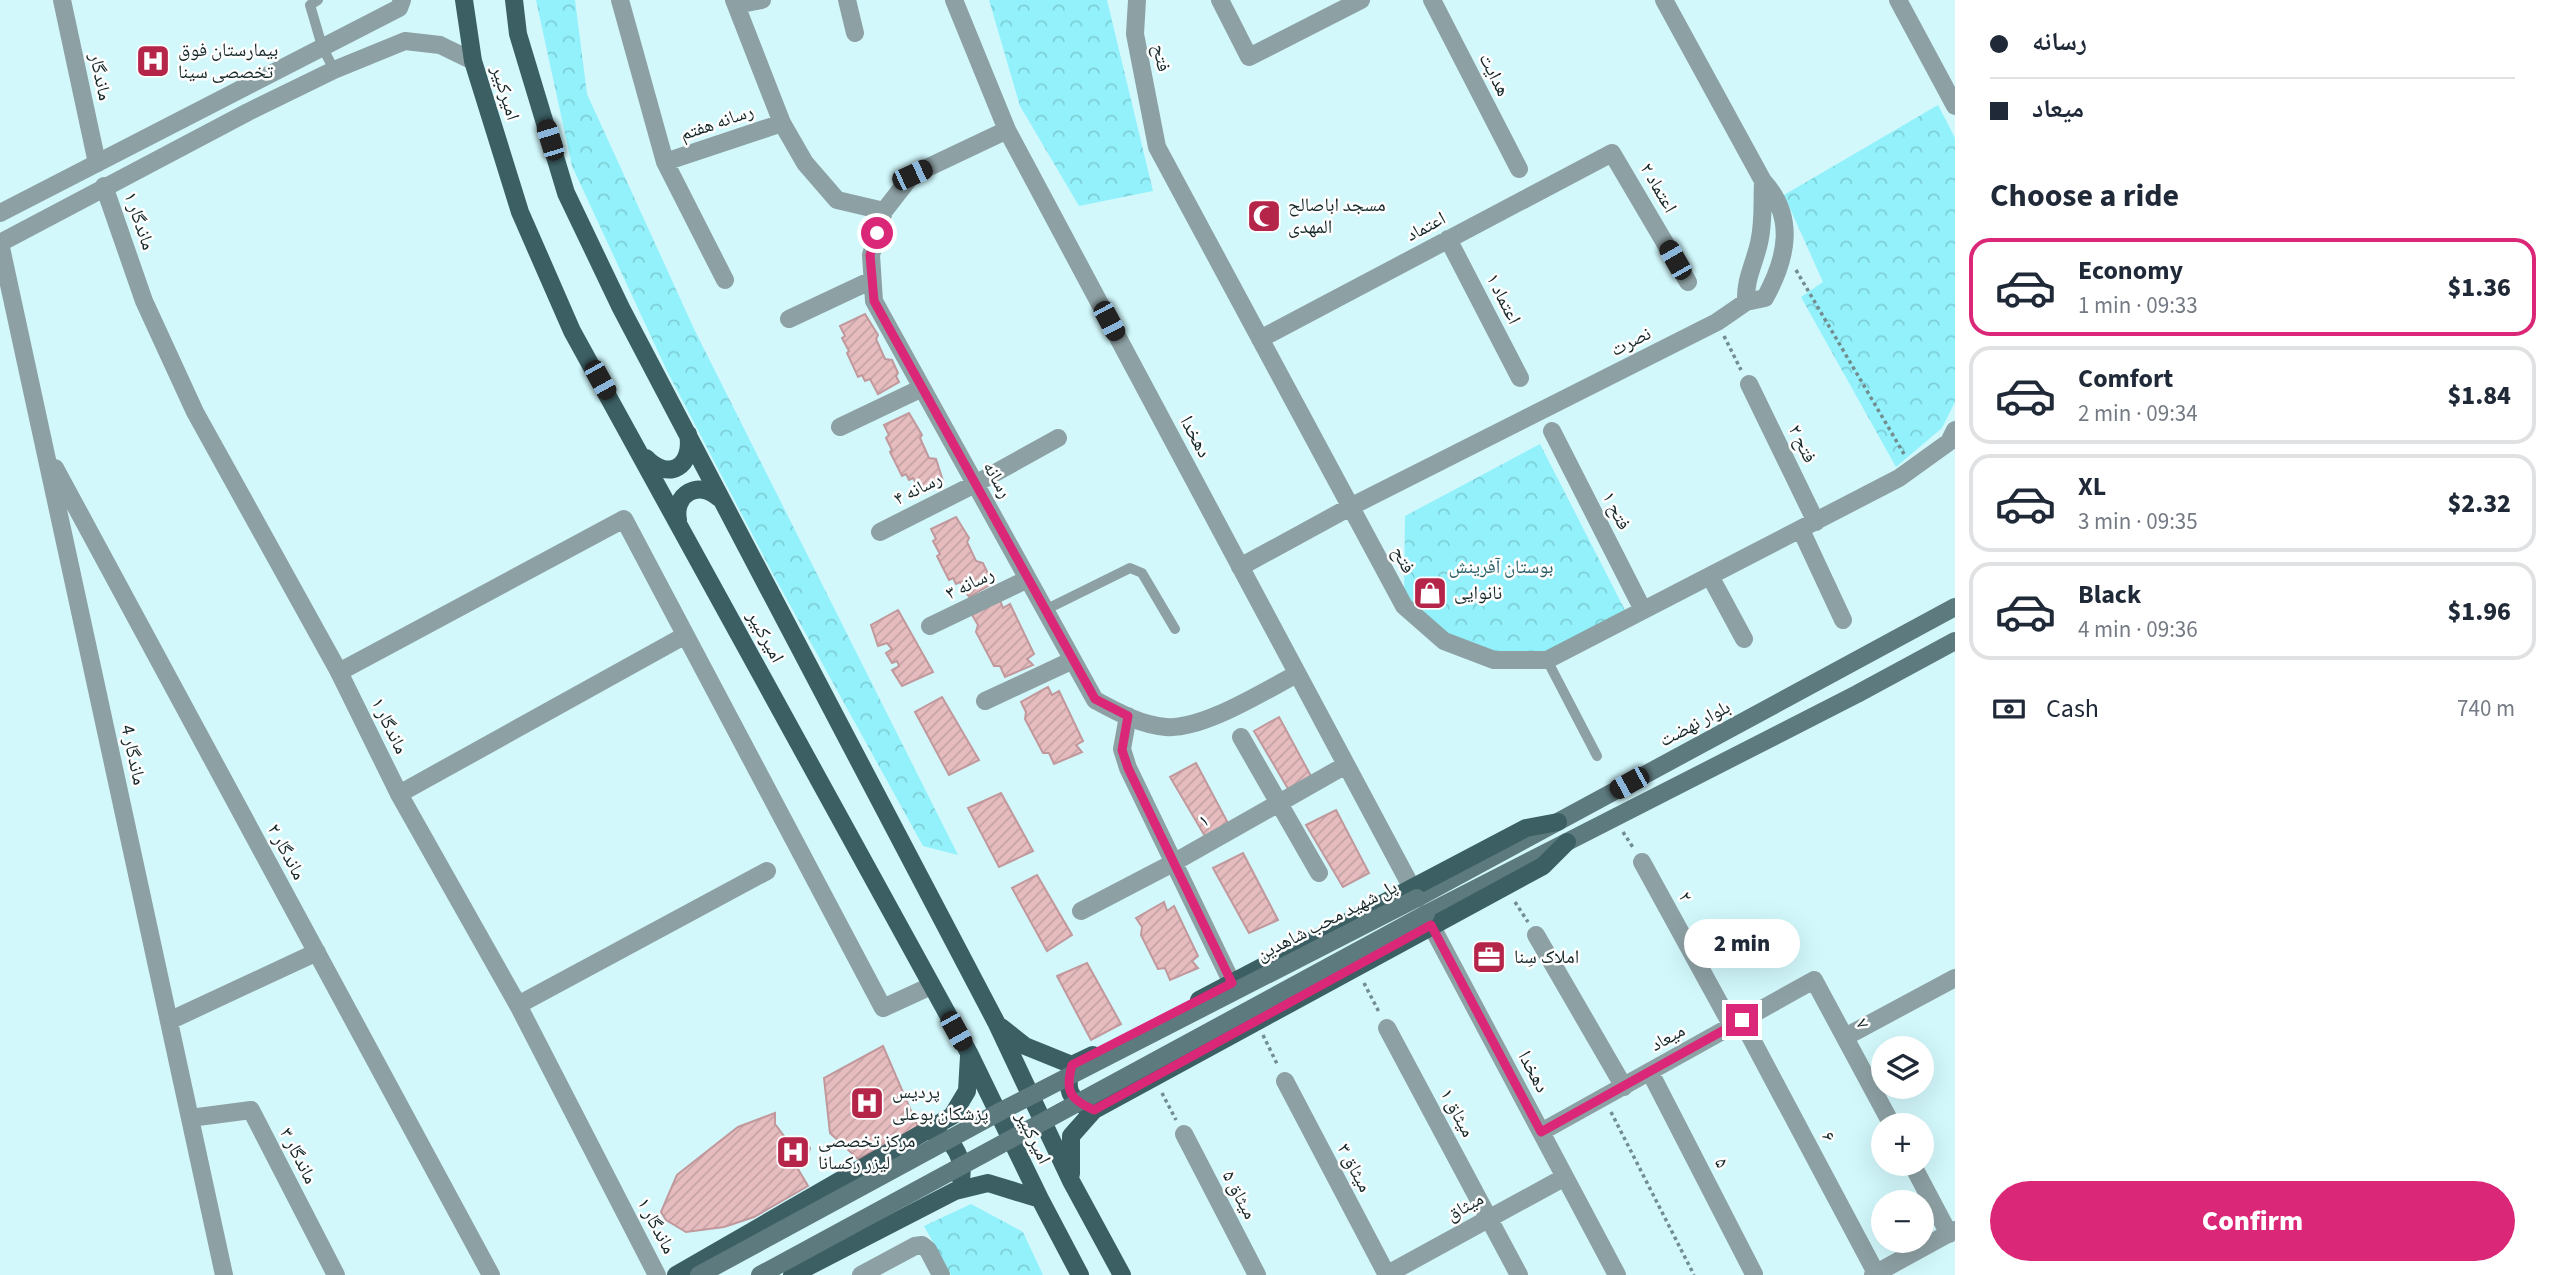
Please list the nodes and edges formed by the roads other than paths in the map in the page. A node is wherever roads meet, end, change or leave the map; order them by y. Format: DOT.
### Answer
graph roads {
  1 [pos="62,0"];
  2 [pos="318,0"];
  3 [pos="402,0"];
  4 [pos="464,0"];
  5 [pos="514,0"];
  6 [pos="620,0"];
  7 [pos="762,0"];
  8 [pos="846,0"];
  9 [pos="954,0"];
  10 [pos="1137,0"];
  11 [pos="1220,0"];
  12 [pos="1361,0"];
  13 [pos="1432,0"];
  14 [pos="1664,0"];
  15 [pos="1898,0"];
  16 [pos="735,3"];
  17 [pos="855,33"];
  18 [pos="322,46"];
  19 [pos="473,61"];
  20 [pos="334,70"];
  21 [pos="238,89"];
  22 [pos="1955,106"];
  23 [pos="248,111"];
  24 [pos="782,123"];
  25 [pos="1007,130"];
  26 [pos="1612,153"];
  27 [pos="665,162"];
  28 [pos="97,163"];
  29 [pos="1519,169"];
  30 [pos="1763,181"];
  31 [pos="104,186"];
  32 [pos="884,211"];
  33 [pos="0,213"];
  34 [pos="1448,239"];
  35 [pos="0,243"];
  36 [pos="725,280"];
  37 [pos="872,280"];
  38 [pos="1688,282"];
  39 [pos="1746,302"];
  40 [pos="789,319"];
  41 [pos="1260,339"];
  42 [pos="1520,377"];
  43 [pos="1749,384"];
  44 [pos="922,388"];
  45 [pos="840,427"];
  46 [pos="1955,430"];
  47 [pos="1552,431"];
  48 [pos="687,433"];
  49 [pos="1058,438"];
  50 [pos="45,450"];
  51 [pos="641,453"];
  52 [pos="975,484"];
  53 [pos="719,498"];
  54 [pos="1350,508"];
  55 [pos="678,520"];
  56 [pos="1808,526"];
  57 [pos="880,532"];
  58 [pos="1240,567"];
  59 [pos="1710,576"];
  60 [pos="1028,579"];
  61 [pos="1955,607"];
  62 [pos="1045,610"];
  63 [pos="1643,610"];
  64 [pos="1843,620"];
  65 [pos="930,626"];
  66 [pos="1175,629"];
  67 [pos="684,636"];
  68 [pos="1744,639"];
  69 [pos="1955,641"];
  70 [pos="1073,660"];
  71 [pos="1547,660"];
  72 [pos="339,672"];
  73 [pos="1297,674"];
  74 [pos="985,701"];
  75 [pos="1128,716"];
  76 [pos="1241,737"];
  77 [pos="1597,755"];
  78 [pos="1346,765"];
  79 [pos="399,794"];
  80 [pos="1279,803"];
  81 [pos="1567,842"];
  82 [pos="1642,862"];
  83 [pos="1173,863"];
  84 [pos="767,871"];
  85 [pos="1319,873"];
  86 [pos="1415,893"];
  87 [pos="1081,911"];
  88 [pos="1429,920"];
  89 [pos="1536,935"];
  90 [pos="317,952"];
  91 [pos="1955,978"];
  92 [pos="1814,980"];
  93 [pos="1232,983"];
  94 [pos="932,986"];
  95 [pos="518,1005"];
  96 [pos="169,1021"];
  97 [pos="996,1023"];
  98 [pos="1737,1023"];
  99 [pos="1387,1028"];
  100 [pos="1845,1037"];
  101 [pos="969,1053"];
  102 [pos="1072,1065"];
  103 [pos="1650,1072"];
  104 [pos="1285,1081"];
  105 [pos="1624,1087"];
  106 [pos="1094,1110"];
  107 [pos="1886,1113"];
  108 [pos="190,1118"];
  109 [pos="925,1132"];
  110 [pos="1541,1132"];
  111 [pos="1184,1134"];
  112 [pos="1919,1176"];
  113 [pos="1565,1177"];
  114 [pos="1071,1181"];
  115 [pos="954,1191"];
  116 [pos="1040,1199"];
  117 [pos="1489,1218"];
  118 [pos="1952,1232"];
  119 [pos="1754,1273"];
  120 [pos="1874,1274"];
  121 [pos="225,1275"];
  122 [pos="336,1275"];
  123 [pos="491,1275"];
  124 [pos="657,1275"];
  125 [pos="676,1275"];
  126 [pos="699,1275"];
  127 [pos="760,1275"];
  128 [pos="792,1275"];
  129 [pos="861,1275"];
  130 [pos="941,1275"];
  131 [pos="1080,1275"];
  132 [pos="1122,1275"];
  133 [pos="1257,1275"];
  134 [pos="1386,1275"];
  135 [pos="1519,1275"];
  136 [pos="1617,1275"];
  1 -- 28 [label="street, ماندگار"];
  2 -- 18 [label="lane"];
  3 -- 18 [label="street"];
  4 -- 19 [label="main road, امیرکبیر"];
  5 -- 48 [label="main road, امیرکبیر"];
  6 -- 27 [label="street"];
  7 -- 16 [label="street"];
  8 -- 17 [label="street"];
  9 -- 25 [label="street, دهخدا"];
  10 -- 41 [label="street, فتح"];
  11 -- 12 [label="street"];
  13 -- 29 [label="street, هدایت"];
  14 -- 30 [label="street"];
  15 -- 22 [label="street"];
  16 -- 24 [label="street"];
  18 -- 20 [label="lane"];
  18 -- 21 [label="street"];
  19 -- 20 [label="street"];
  19 -- 51 [label="main road, امیرکبیر"];
  20 -- 23 [label="street"];
  21 -- 23 [label="street"];
  21 -- 28 [label="street"];
  23 -- 31 [label="street"];
  24 -- 27 [label="street, رسانه هفتم"];
  24 -- 32 [label="street"];
  25 -- 32 [label="street, رسانه"];
  25 -- 58 [label="street, دهخدا"];
  26 -- 34 [label="street, اعتماد"];
  26 -- 38 [label="street, اعتماد ۲"];
  27 -- 36 [label="street"];
  28 -- 33 [label="street"];
  30 -- 39 [label="street"];
  30 -- 39 [label="street, نصرت"];
  31 -- 35 [label="street"];
  31 -- 72 [label="street, ماندگار ۱"];
  32 -- 37 [label="street, رسانه"];
  34 -- 41 [label="street, اعتماد"];
  34 -- 42 [label="street, اعتماد ۱"];
  35 -- 50 [label="street, ماندگار 4"];
  37 -- 40 [label="street"];
  37 -- 44 [label="street, رسانه"];
  39 -- 54 [label="street, نصرت"];
  41 -- 54 [label="street, فتح"];
  43 -- 56 [label="street, فتح ۲"];
  44 -- 45 [label="street"];
  44 -- 52 [label="street, رسانه"];
  46 -- 56 [label="street, فتح"];
  47 -- 63 [label="street, فتح ۱"];
  48 -- 51 [label="main road"];
  48 -- 53 [label="main road, امیرکبیر"];
  49 -- 52 [label="street, رسانه ۴"];
  50 -- 90 [label="street, ماندگار ۲"];
  50 -- 96 [label="street, ماندگار 4"];
  51 -- 55 [label="main road, امیرکبیر"];
  52 -- 57 [label="street, رسانه ۴"];
  52 -- 60 [label="street, رسانه"];
  53 -- 55 [label="main road"];
  53 -- 97 [label="main road, امیرکبیر"];
  54 -- 58 [label="street, نصرت"];
  54 -- 71 [label="street, فتح"];
  55 -- 94 [label="main road, امیرکبیر"];
  56 -- 59 [label="street, فتح"];
  56 -- 64 [label="street, فتح ۲"];
  58 -- 73 [label="street, دهخدا"];
  59 -- 63 [label="street, فتح"];
  59 -- 68 [label="street"];
  60 -- 62 [label="street, رسانه"];
  60 -- 65 [label="street, رسانه ۳"];
  61 -- 86 [label="main road, بلوار نهضت"];
  62 -- 66 [label="lane"];
  62 -- 70 [label="street, رسانه"];
  63 -- 71 [label="street, فتح"];
  67 -- 72 [label="street"];
  67 -- 79 [label="street"];
  67 -- 94 [label="street"];
  69 -- 81 [label="main road"];
  70 -- 74 [label="street"];
  70 -- 75 [label="street, رسانه"];
  71 -- 77 [label="lane"];
  72 -- 79 [label="street, ماندگار ۱"];
  73 -- 75 [label="street, رسانه"];
  73 -- 78 [label="street, دهخدا"];
  75 -- 83 [label="street"];
  76 -- 80 [label="street"];
  78 -- 80 [label="street, ۱"];
  78 -- 86 [label="street, دهخدا"];
  79 -- 95 [label="street, ماندگار ۱"];
  80 -- 83 [label="street, ۱"];
  80 -- 85 [label="street"];
  81 -- 88 [label="main road"];
  81 -- 88 [label="main road"];
  82 -- 98 [label="street, ۲"];
  83 -- 87 [label="street, ۱"];
  83 -- 93 [label="street"];
  84 -- 95 [label="street"];
  86 -- 93 [label="main road"];
  86 -- 126 [label="main road, پل شهید محب شاهدین, bridge"];
  88 -- 106 [label="main road"];
  88 -- 110 [label="street, دهخدا"];
  88 -- 127 [label="main road, پل شهید محب شاهدین, bridge"];
  89 -- 105 [label="street"];
  90 -- 96 [label="street"];
  90 -- 123 [label="street, ماندگار ۲"];
  91 -- 100 [label="street"];
  92 -- 98 [label="street, میعاد"];
  92 -- 100 [label="street, ۷"];
  93 -- 102 [label="main road"];
  94 -- 101 [label="main road, امیرکبیر"];
  95 -- 124 [label="street, ماندگار ۱"];
  96 -- 108 [label="street, ماندگار 4"];
  97 -- 102 [label="main road"];
  97 -- 114 [label="main road, امیرکبیر"];
  98 -- 103 [label="street, میعاد"];
  98 -- 120 [label="street, ۶"];
  99 -- 117 [label="street, میثاق ۱"];
  100 -- 107 [label="street, ۷"];
  101 -- 109 [label="main road"];
  101 -- 116 [label="main road, امیرکبیر"];
  102 -- 106 [label="main road"];
  103 -- 105 [label="street, میعاد"];
  103 -- 119 [label="street, ۵"];
  104 -- 134 [label="street, میثاق ۳"];
  105 -- 110 [label="street, میعاد"];
  106 -- 114 [label="main road"];
  108 -- 121 [label="street, ماندگار 4"];
  108 -- 122 [label="street, ماندگار ۳"];
  109 -- 115 [label="main road"];
  109 -- 125 [label="main road"];
  110 -- 113 [label="street, دهخدا"];
  111 -- 133 [label="street, میثاق ۵"];
  112 -- 118 [label="street"];
  113 -- 117 [label="street, میثاق"];
  113 -- 136 [label="street, دهخدا"];
  114 -- 132 [label="main road, امیرکبیر"];
  115 -- 116 [label="main road"];
  115 -- 128 [label="main road"];
  116 -- 131 [label="main road, امیرکبیر"];
  117 -- 134 [label="street, میثاق"];
  117 -- 135 [label="street, میثاق ۱"];
  118 -- 120 [label="street"];
  129 -- 130 [label="street"];
}
